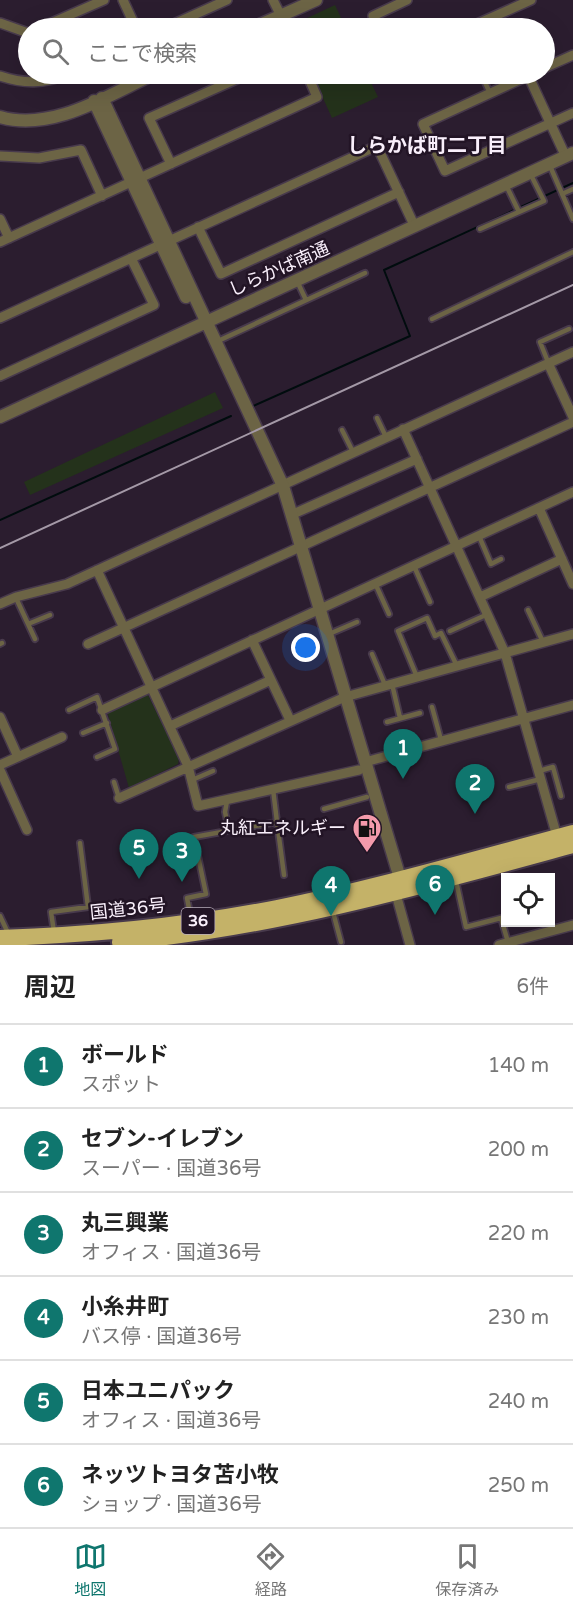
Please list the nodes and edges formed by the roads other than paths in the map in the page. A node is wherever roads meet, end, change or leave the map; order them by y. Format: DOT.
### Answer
graph roads {
  1 [pos="104,0"];
  2 [pos="123,0"];
  3 [pos="227,0"];
  4 [pos="273,0"];
  5 [pos="316,0"];
  6 [pos="407,0"];
  7 [pos="531,0"];
  8 [pos="519,3"];
  9 [pos="281,16"];
  10 [pos="63,18"];
  11 [pos="131,18"];
  12 [pos="187,18"];
  13 [pos="276,18"];
  14 [pos="374,18"];
  15 [pos="488,18"];
  16 [pos="0,23"];
  17 [pos="18,29"];
  18 [pos="573,55"];
  19 [pos="555,63"];
  20 [pos="0,76"];
  21 [pos="18,82"];
  22 [pos="132,84"];
  23 [pos="226,84"];
  24 [pos="311,84"];
  25 [pos="486,84"];
  26 [pos="509,84"];
  27 [pos="534,84"];
  28 [pos="490,93"];
  29 [pos="98,99"];
  30 [pos="573,113"];
  31 [pos="0,117"];
  32 [pos="551,123"];
  33 [pos="569,155"];
  34 [pos="0,156"];
  35 [pos="171,164"];
  36 [pos="549,165"];
  37 [pos="530,173"];
  38 [pos="137,180"];
  39 [pos="506,185"];
  40 [pos="573,189"];
  41 [pos="399,192"];
  42 [pos="562,194"];
  43 [pos="102,196"];
  44 [pos="519,212"];
  45 [pos="0,219"];
  46 [pos="573,219"];
  47 [pos="198,227"];
  48 [pos="415,227"];
  49 [pos="480,229"];
  50 [pos="4,241"];
  51 [pos="165,242"];
  52 [pos="573,252"];
  53 [pos="131,258"];
  54 [pos="365,273"];
  55 [pos="297,281"];
  56 [pos="306,300"];
  57 [pos="0,318"];
  58 [pos="432,319"];
  59 [pos="203,324"];
  60 [pos="569,329"];
  61 [pos="215,342"];
  62 [pos="573,352"];
  63 [pos="548,363"];
  64 [pos="0,376"];
  65 [pos="0,417"];
  66 [pos="573,417"];
  67 [pos="376,418"];
  68 [pos="573,422"];
  69 [pos="403,429"];
  70 [pos="342,430"];
  71 [pos="386,437"];
  72 [pos="353,452"];
  73 [pos="417,459"];
  74 [pos="279,487"];
  75 [pos="431,487"];
  76 [pos="573,492"];
  77 [pos="539,508"];
  78 [pos="291,515"];
  79 [pos="479,536"];
  80 [pos="457,547"];
  81 [pos="297,549"];
  82 [pos="501,559"];
  83 [pos="562,559"];
  84 [pos="414,566"];
  85 [pos="97,570"];
  86 [pos="375,584"];
  87 [pos="573,584"];
  88 [pos="16,597"];
  89 [pos="480,597"];
  90 [pos="430,602"];
  91 [pos="0,604"];
  92 [pos="316,610"];
  93 [pos="528,610"];
  94 [pos="389,614"];
  95 [pos="488,614"];
  96 [pos="50,615"];
  97 [pos="357,622"];
  98 [pos="28,624"];
  99 [pos="125,628"];
  100 [pos="450,631"];
  101 [pos="573,634"];
  102 [pos="327,635"];
  103 [pos="35,639"];
  104 [pos="252,640"];
  105 [pos="543,642"];
  106 [pos="88,644"];
  107 [pos="505,653"];
  108 [pos="372,654"];
  109 [pos="457,666"];
  110 [pos="417,677"];
  111 [pos="271,680"];
  112 [pos="388,685"];
  113 [pos="152,686"];
  114 [pos="342,698"];
  115 [pos="573,705"];
  116 [pos="432,707"];
  117 [pos="69,710"];
  118 [pos="102,710"];
  119 [pos="420,713"];
  120 [pos="0,717"];
  121 [pos="400,718"];
  122 [pos="524,719"];
  123 [pos="290,720"];
  124 [pos="387,722"];
  125 [pos="107,723"];
  126 [pos="170,726"];
  127 [pos="83,734"];
  128 [pos="62,737"];
  129 [pos="441,740"];
  130 [pos="18,757"];
  131 [pos="96,757"];
  132 [pos="0,765"];
  133 [pos="188,766"];
  134 [pos="362,766"];
  135 [pos="0,770"];
  136 [pos="213,771"];
  137 [pos="540,775"];
  138 [pos="192,780"];
  139 [pos="114,782"];
  140 [pos="508,788"];
  141 [pos="272,789"];
  142 [pos="561,796"];
  143 [pos="368,797"];
  144 [pos="119,798"];
  145 [pos="227,799"];
  146 [pos="324,809"];
  147 [pos="278,822"];
  148 [pos="27,830"];
  149 [pos="230,830"];
  150 [pos="566,841"];
  151 [pos="80,843"];
  152 [pos="284,875"];
  153 [pos="455,878"];
  154 [pos="398,886"];
  155 [pos="332,909"];
  156 [pos="0,916"];
  157 [pos="191,922"];
  158 [pos="573,926"];
  159 [pos="54,936"];
  160 [pos="5,938"];
  161 [pos="341,942"];
  162 [pos="502,944"];
  163 [pos="81,945"];
  164 [pos="410,945"];
  1 -- 10 [label="street"];
  2 -- 11 [label="street"];
  3 -- 12 [label="street"];
  4 -- 9 [label="street"];
  5 -- 9 [label="street"];
  6 -- 14 [label="street"];
  7 -- 8 [label="street"];
  8 -- 15 [label="street"];
  9 -- 13 [label="street"];
  16 -- 17 [label="street"];
  18 -- 19 [label="street"];
  20 -- 21 [label="street"];
  22 -- 29 [label="street"];
  23 -- 35 [label="street"];
  24 -- 35 [label="street"];
  25 -- 28 [label="lane"];
  26 -- 28 [label="street"];
  27 -- 32 [label="street"];
  28 -- 32 [label="street"];
  29 -- 31 [label="street"];
  29 -- 38 [label="street"];
  30 -- 32 [label="street"];
  32 -- 33 [label="street"];
  33 -- 36 [label="street, しらかば南通"];
  34 -- 43 [label="street"];
  35 -- 38 [label="street"];
  36 -- 37 [label="street, しらかば南通"];
  36 -- 42 [label="lane"];
  37 -- 39 [label="street, しらかば南通"];
  37 -- 44 [label="lane"];
  38 -- 43 [label="street"];
  38 -- 51 [label="street"];
  39 -- 44 [label="lane"];
  39 -- 48 [label="street, しらかば南通"];
  40 -- 42 [label="lane"];
  41 -- 47 [label="street"];
  41 -- 47 [label="street"];
  41 -- 48 [label="street"];
  42 -- 46 [label="lane"];
  43 -- 50 [label="street"];
  44 -- 49 [label="lane"];
  45 -- 50 [label="street"];
  47 -- 51 [label="street"];
  48 -- 55 [label="street, しらかば南通"];
  51 -- 53 [label="street"];
  51 -- 59 [label="street"];
  52 -- 58 [label="lane"];
  53 -- 57 [label="street"];
  53 -- 64 [label="street"];
  54 -- 56 [label="lane"];
  55 -- 56 [label="lane"];
  55 -- 59 [label="street, しらかば南通"];
  56 -- 61 [label="lane"];
  59 -- 61 [label="street"];
  59 -- 65 [label="street, しらかば南通"];
  59 -- 74 [label="street"];
  60 -- 63 [label="lane"];
  61 -- 74 [label="street"];
  62 -- 63 [label="street"];
  63 -- 66 [label="street"];
  63 -- 69 [label="street"];
  67 -- 71 [label="lane"];
  68 -- 75 [label="street"];
  69 -- 71 [label="street"];
  69 -- 73 [label="street"];
  70 -- 72 [label="lane"];
  71 -- 72 [label="street"];
  72 -- 74 [label="street"];
  73 -- 75 [label="street"];
  73 -- 78 [label="street"];
  74 -- 78 [label="street"];
  74 -- 81 [label="street"];
  74 -- 85 [label="street"];
  75 -- 80 [label="street"];
  75 -- 81 [label="street"];
  76 -- 77 [label="street"];
  77 -- 79 [label="street"];
  77 -- 83 [label="street"];
  78 -- 81 [label="street"];
  79 -- 80 [label="street"];
  79 -- 82 [label="lane"];
  80 -- 84 [label="street"];
  80 -- 89 [label="street"];
  81 -- 92 [label="street"];
  81 -- 99 [label="street"];
  83 -- 87 [label="street"];
  83 -- 89 [label="street"];
  84 -- 86 [label="street"];
  84 -- 90 [label="lane"];
  85 -- 88 [label="street"];
  85 -- 99 [label="street"];
  86 -- 92 [label="street"];
  86 -- 94 [label="lane"];
  88 -- 91 [label="street"];
  88 -- 98 [label="lane"];
  89 -- 95 [label="street"];
  92 -- 102 [label="street"];
  92 -- 104 [label="street"];
  92 -- 114 [label="street"];
  93 -- 105 [label="lane"];
  95 -- 100 [label="lane"];
  95 -- 107 [label="street"];
  96 -- 98 [label="lane"];
  97 -- 102 [label="lane"];
  98 -- 103 [label="lane"];
  99 -- 106 [label="street"];
  99 -- 113 [label="street"];
  101 -- 105 [label="street"];
  102 -- 114 [label="street"];
  104 -- 111 [label="street"];
  104 -- 113 [label="street"];
  105 -- 107 [label="street"];
  107 -- 109 [label="street"];
  107 -- 122 [label="street"];
  108 -- 112 [label="lane"];
  109 -- 110 [label="street"];
  109 -- 110 [label="lane"];
  110 -- 112 [label="street"];
  111 -- 123 [label="street"];
  111 -- 126 [label="street"];
  112 -- 114 [label="street"];
  112 -- 121 [label="lane"];
  113 -- 118 [label="street"];
  113 -- 126 [label="street"];
  114 -- 123 [label="street"];
  114 -- 134 [label="street"];
  115 -- 122 [label="street"];
  116 -- 129 [label="lane"];
  117 -- 118 [label="lane"];
  118 -- 125 [label="lane"];
  119 -- 121 [label="lane"];
  120 -- 130 [label="street"];
  121 -- 124 [label="lane"];
  122 -- 129 [label="street"];
  122 -- 137 [label="street"];
  123 -- 133 [label="street"];
  125 -- 127 [label="lane"];
  125 -- 131 [label="lane"];
  126 -- 133 [label="street"];
  128 -- 130 [label="street"];
  129 -- 134 [label="street"];
  130 -- 132 [label="street"];
  133 -- 138 [label="street"];
  133 -- 144 [label="street"];
  134 -- 141 [label="street"];
  134 -- 143 [label="street"];
  134 -- 154 [label="street"];
  135 -- 148 [label="street"];
  136 -- 138 [label="lane"];
  137 -- 140 [label="lane"];
  137 -- 142 [label="lane"];
  137 -- 150 [label="street"];
  138 -- 145 [label="street"];
  139 -- 144 [label="lane"];
  141 -- 145 [label="street"];
  141 -- 147 [label="lane"];
  143 -- 146 [label="lane"];
  143 -- 154 [label="street"];
  145 -- 149 [label="lane"];
  147 -- 149 [label="lane"];
  147 -- 152 [label="lane"];
  149 -- 157 [label="lane"];
  150 -- 153 [label="highway, 国道36号 / 36"];
  150 -- 154 [label="highway, 国道36号 / 36"];
  151 -- 159 [label="lane"];
  153 -- 154 [label="highway, 国道36号 / 36"];
  153 -- 162 [label="lane"];
  154 -- 155 [label="highway, 国道36号 / 36"];
  154 -- 157 [label="highway, 国道36号 / 36"];
  154 -- 164 [label="street"];
  155 -- 161 [label="lane"];
  155 -- 163 [label="highway, 国道36号 / 36"];
  156 -- 160 [label="lane"];
  157 -- 159 [label="highway, 国道36号 / 36"];
  158 -- 162 [label="street"];
  159 -- 160 [label="highway, 国道36号 / 36"];
}
